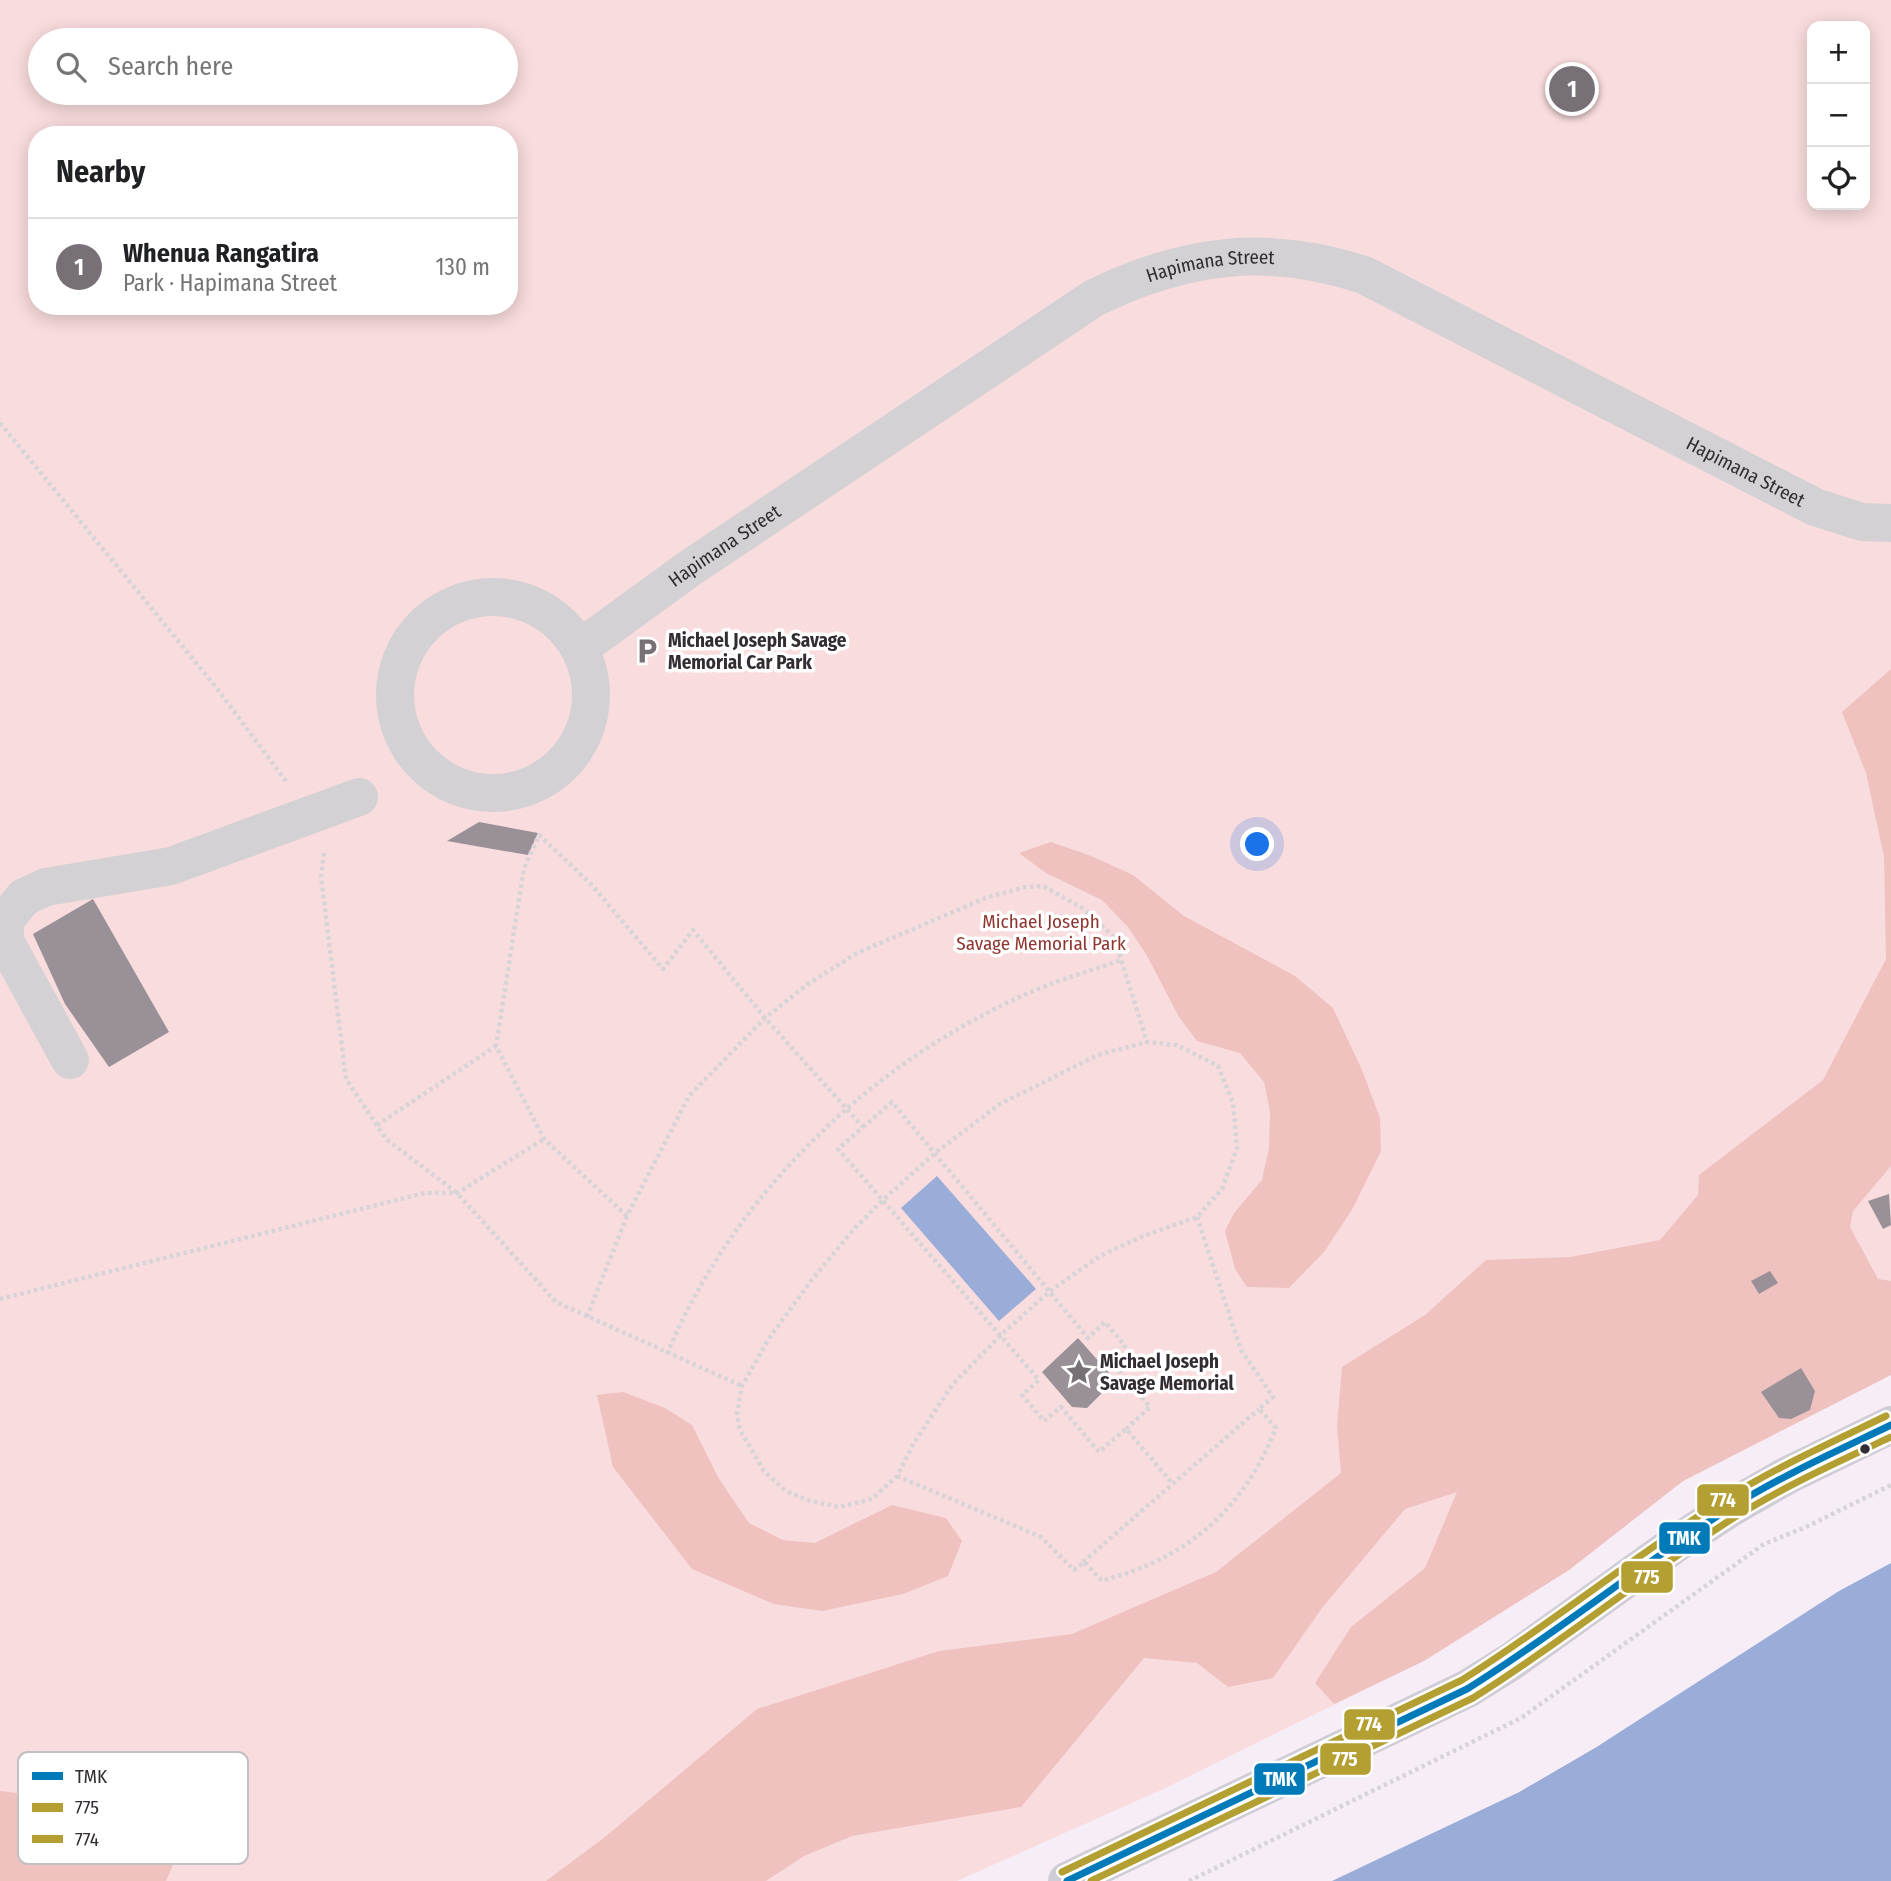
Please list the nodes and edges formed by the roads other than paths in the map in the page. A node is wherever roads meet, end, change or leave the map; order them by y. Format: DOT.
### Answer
graph roads {
  1 [pos="1891,523"];
  2 [pos="580,648"];
  3 [pos="359,797"];
  4 [pos="69,1060"];
  5 [pos="1891,1425"];
  6 [pos="1067,1881"];
  1 -- 2 [label="street, Hapimana Street"];
  2 -- 2 [label="street"];
  3 -- 4 [label="street"];
  5 -- 6 [label="main road"];
}
